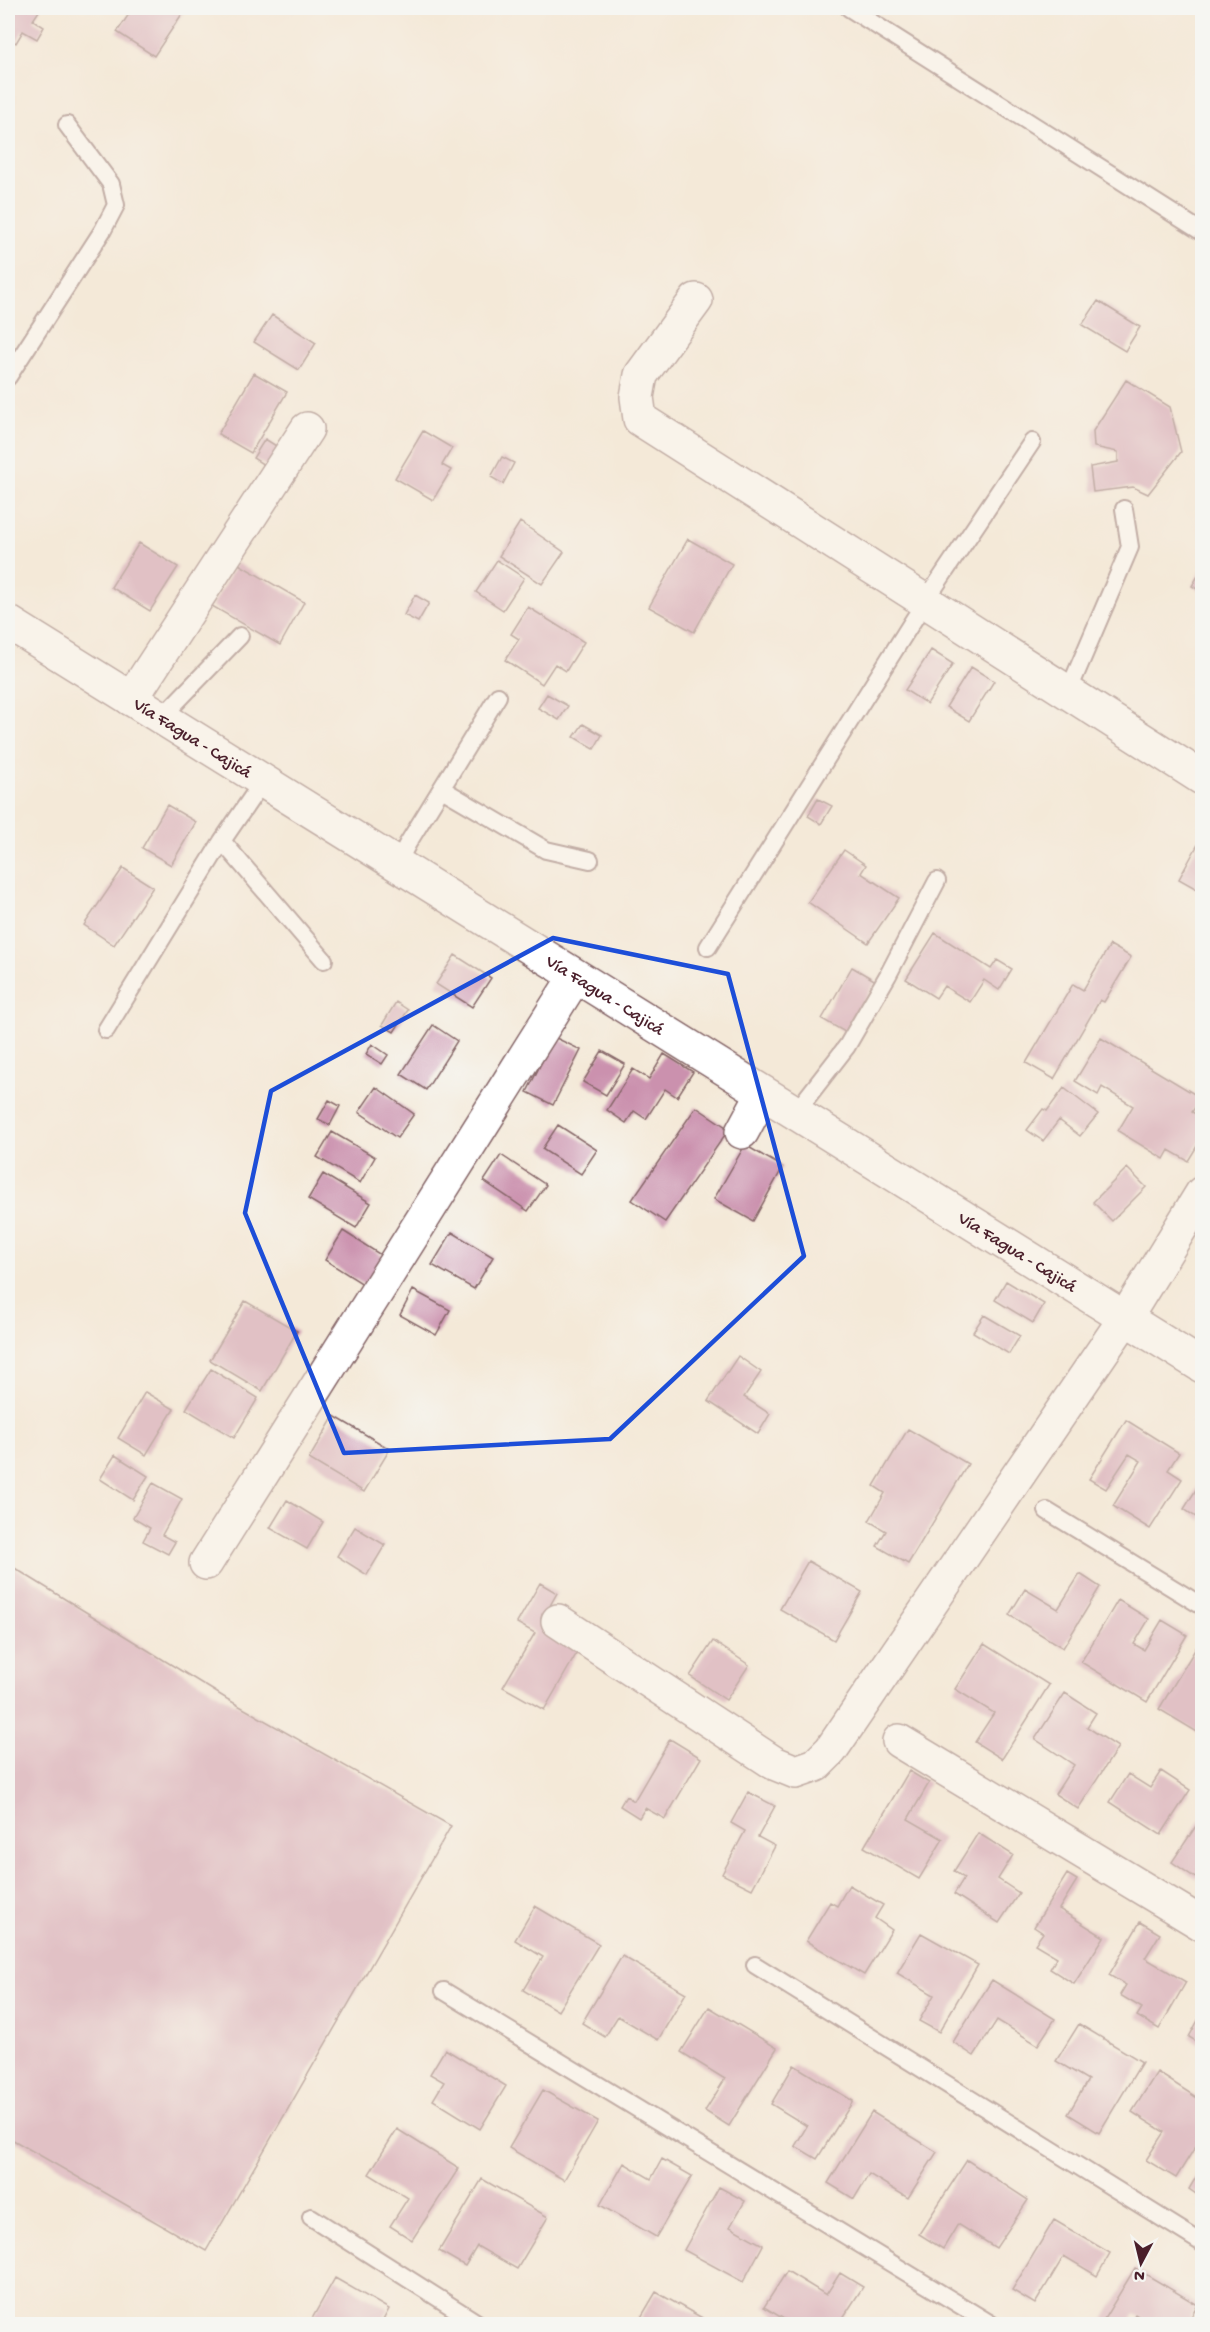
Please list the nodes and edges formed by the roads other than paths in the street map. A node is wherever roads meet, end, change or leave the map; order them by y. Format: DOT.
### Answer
graph roads {
  1 [pos="849,8"];
  2 [pos="67,124"];
  3 [pos="1203,232"];
  4 [pos="696,300"];
  5 [pos="8,377"];
  6 [pos="307,429"];
  7 [pos="1032,442"];
  8 [pos="1124,509"];
  9 [pos="926,600"];
  10 [pos="8,622"];
  11 [pos="240,636"];
  12 [pos="1068,692"];
  13 [pos="498,696"];
  14 [pos="131,699"];
  15 [pos="161,718"];
  16 [pos="1203,778"];
  17 [pos="263,781"];
  18 [pos="442,789"];
  19 [pos="222,841"];
  20 [pos="590,860"];
  21 [pos="396,866"];
  22 [pos="937,881"];
  23 [pos="708,947"];
  24 [pos="324,960"];
  25 [pos="575,977"];
  26 [pos="106,1030"];
  27 [pos="763,1093"];
  28 [pos="795,1113"];
  29 [pos="742,1132"];
  30 [pos="1203,1193"];
  31 [pos="1126,1317"];
  32 [pos="1203,1366"];
  33 [pos="1047,1511"];
  34 [pos="206,1563"];
  35 [pos="1203,1606"];
  36 [pos="558,1621"];
  37 [pos="899,1741"];
  38 [pos="1203,1924"];
  39 [pos="755,1965"];
  40 [pos="444,1991"];
  41 [pos="311,2217"];
  42 [pos="1203,2242"];
  43 [pos="479,2325"];
  44 [pos="991,2325"];
  1 -- 3 [label="lane"];
  2 -- 5 [label="lane"];
  4 -- 9 [label="street"];
  6 -- 14 [label="street"];
  7 -- 9 [label="lane"];
  8 -- 12 [label="lane"];
  9 -- 12 [label="street"];
  9 -- 23 [label="lane"];
  10 -- 14 [label="street, Vía Fagua - Cajicá"];
  11 -- 15 [label="lane"];
  12 -- 16 [label="street"];
  13 -- 18 [label="lane"];
  14 -- 15 [label="street, Vía Fagua - Cajicá"];
  15 -- 17 [label="street, Vía Fagua - Cajicá"];
  17 -- 19 [label="lane"];
  17 -- 21 [label="street, Vía Fagua - Cajicá"];
  18 -- 20 [label="lane"];
  18 -- 21 [label="lane"];
  19 -- 24 [label="lane"];
  19 -- 26 [label="lane"];
  21 -- 25 [label="street, Vía Fagua - Cajicá"];
  22 -- 28 [label="lane"];
  25 -- 27 [label="street, Vía Fagua - Cajicá"];
  25 -- 34 [label="street"];
  27 -- 28 [label="street, Vía Fagua - Cajicá"];
  27 -- 29 [label="street"];
  28 -- 31 [label="street, Vía Fagua - Cajicá"];
  30 -- 31 [label="street"];
  31 -- 32 [label="street, Vía Fagua - Cajicá"];
  31 -- 36 [label="street"];
  33 -- 35 [label="lane"];
  37 -- 38 [label="street"];
  39 -- 42 [label="lane"];
  40 -- 44 [label="lane"];
  41 -- 43 [label="lane"];
}
